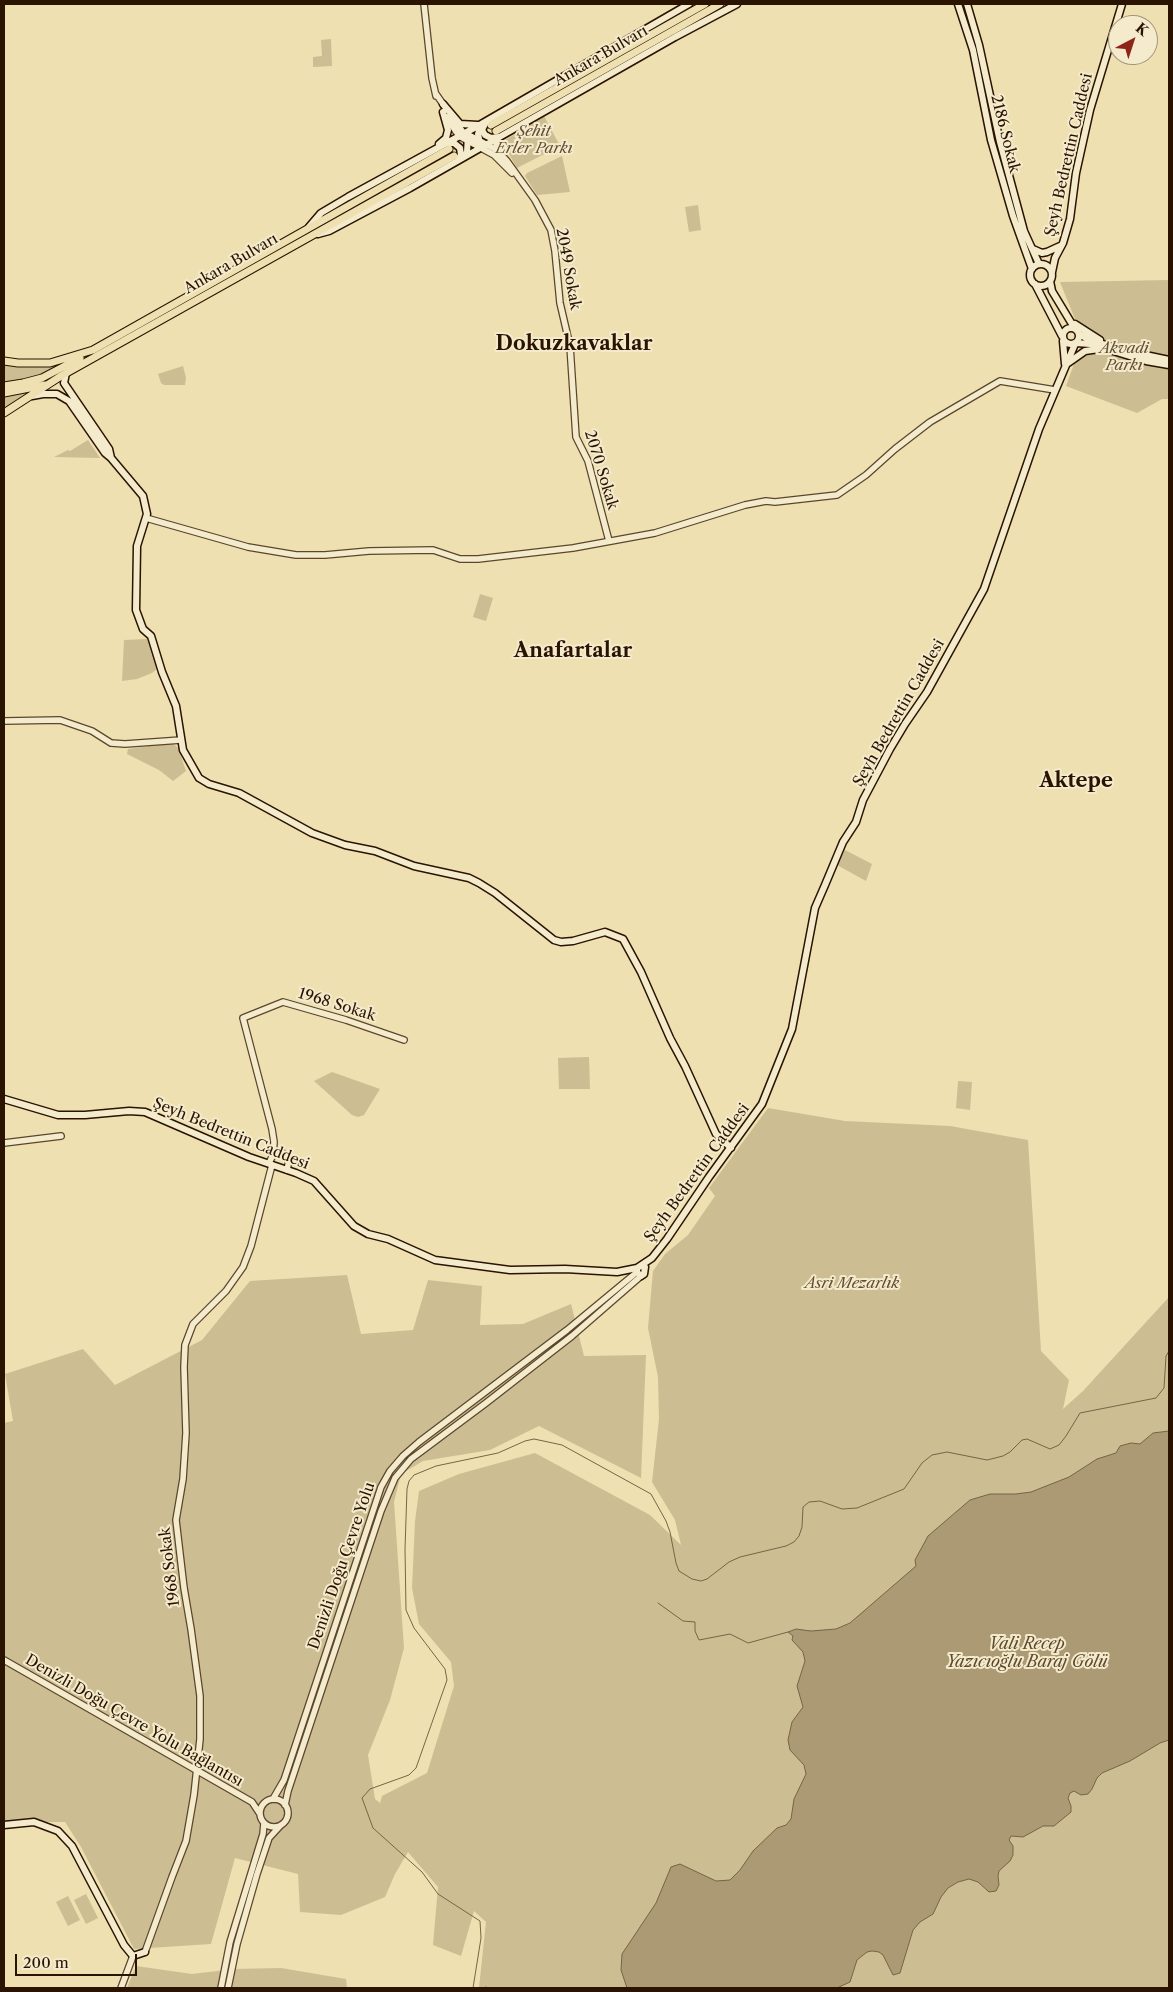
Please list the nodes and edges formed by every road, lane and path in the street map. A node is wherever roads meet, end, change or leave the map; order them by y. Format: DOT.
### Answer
graph roads {
  1 [pos="424,4"];
  2 [pos="689,4"];
  3 [pos="705,4"];
  4 [pos="720,4"];
  5 [pos="737,4"];
  6 [pos="958,4"];
  7 [pos="967,4"];
  8 [pos="1122,4"];
  9 [pos="436,94"];
  10 [pos="443,104"];
  11 [pos="443,112"];
  12 [pos="480,124"];
  13 [pos="494,128"];
  14 [pos="465,137"];
  15 [pos="482,145"];
  16 [pos="448,146"];
  17 [pos="433,150"];
  18 [pos="497,150"];
  19 [pos="458,158"];
  20 [pos="517,174"];
  21 [pos="307,229"];
  22 [pos="1063,244"];
  23 [pos="1032,249"];
  24 [pos="1057,254"];
  25 [pos="1041,264"];
  26 [pos="1032,269"];
  27 [pos="1052,272"];
  28 [pos="1050,281"];
  29 [pos="1035,284"];
  30 [pos="1069,319"];
  31 [pos="1077,331"];
  32 [pos="1063,338"];
  33 [pos="1076,343"];
  34 [pos="570,346"];
  35 [pos="1109,348"];
  36 [pos="93,350"];
  37 [pos="1169,360"];
  38 [pos="4,361"];
  39 [pos="1065,365"];
  40 [pos="1169,365"];
  41 [pos="66,373"];
  42 [pos="49,384"];
  43 [pos="4,386"];
  44 [pos="1055,390"];
  45 [pos="4,393"];
  46 [pos="28,398"];
  47 [pos="4,413"];
  48 [pos="111,458"];
  49 [pos="146,518"];
  50 [pos="609,540"];
  51 [pos="4,721"];
  52 [pos="181,740"];
  53 [pos="404,1040"];
  54 [pos="4,1099"];
  55 [pos="60,1136"];
  56 [pos="274,1142"];
  57 [pos="4,1143"];
  58 [pos="731,1148"];
  59 [pos="283,1153"];
  60 [pos="273,1156"];
  61 [pos="270,1164"];
  62 [pos="288,1170"];
  63 [pos="652,1258"];
  64 [pos="637,1270"];
  65 [pos="4,1660"];
  66 [pos="196,1771"];
  67 [pos="271,1799"];
  68 [pos="252,1802"];
  69 [pos="285,1805"];
  70 [pos="260,1814"];
  71 [pos="264,1823"];
  72 [pos="4,1825"];
  73 [pos="281,1825"];
  74 [pos="145,1952"];
  75 [pos="133,1956"];
  76 [pos="121,1988"];
  77 [pos="220,1988"];
  78 [pos="228,1988"];
  1 -- 9 [label="street"];
  2 -- 13 [label="main road"];
  3 -- 13 [label="main road, Ankara Bulvarı"];
  4 -- 13 [label="main road, Ankara Bulvarı"];
  5 -- 13 [label="main road"];
  6 -- 26 [label="main road, 2186 Sokak"];
  7 -- 23 [label="main road, 2186 Sokak"];
  8 -- 22 [label="main road, Şeyh Bedrettin Caddesi"];
  9 -- 10 [label="street"];
  9 -- 11 [label="street"];
  10 -- 12 [label="main road"];
  10 -- 14 [label="street"];
  11 -- 14 [label="street"];
  11 -- 17 [label="main road"];
  12 -- 13 [label="main road"];
  12 -- 14 [label="main road"];
  12 -- 15 [label="main road"];
  13 -- 15 [label="main road"];
  13 -- 18 [label="main road"];
  14 -- 15 [label="street"];
  14 -- 16 [label="main road"];
  14 -- 19 [label="main road"];
  15 -- 18 [label="street"];
  15 -- 19 [label="main road"];
  15 -- 20 [label="street"];
  16 -- 17 [label="main road"];
  16 -- 19 [label="main road"];
  16 -- 21 [label="main road, Ankara Bulvarı"];
  17 -- 21 [label="main road"];
  18 -- 20 [label="street"];
  19 -- 41 [label="main road, Ankara Bulvarı"];
  20 -- 34 [label="street, 2049 Sokak"];
  21 -- 36 [label="main road, Ankara Bulvarı"];
  22 -- 23 [label="main road"];
  22 -- 24 [label="main road, Şeyh Bedrettin Caddesi"];
  23 -- 25 [label="main road, 2186 Sokak"];
  24 -- 25 [label="main road, Şeyh Bedrettin Caddesi"];
  24 -- 27 [label="main road, Şeyh Bedrettin Caddesi"];
  25 -- 26 [label="main road"];
  25 -- 27 [label="main road"];
  26 -- 29 [label="main road"];
  27 -- 28 [label="main road"];
  28 -- 29 [label="main road"];
  28 -- 30 [label="main road"];
  29 -- 32 [label="main road, Şeyh Bedrettin Caddesi"];
  30 -- 31 [label="main road"];
  30 -- 35 [label="main road"];
  31 -- 32 [label="main road"];
  31 -- 33 [label="main road"];
  31 -- 35 [label="main road"];
  32 -- 33 [label="main road"];
  32 -- 39 [label="main road, Şeyh Bedrettin Caddesi"];
  33 -- 35 [label="main road"];
  33 -- 39 [label="main road, Şeyh Bedrettin Caddesi"];
  34 -- 50 [label="street, 2070 Sokak"];
  35 -- 37 [label="main road"];
  35 -- 39 [label="main road"];
  35 -- 40 [label="main road"];
  36 -- 38 [label="main road, Ankara Bulvarı"];
  36 -- 43 [label="main road, Ankara Bulvarı"];
  39 -- 44 [label="main road, Şeyh Bedrettin Caddesi"];
  41 -- 42 [label="main road, Ankara Bulvarı"];
  41 -- 48 [label="main road"];
  42 -- 45 [label="main road"];
  42 -- 46 [label="main road, Ankara Bulvarı"];
  44 -- 50 [label="street"];
  44 -- 58 [label="main road, Şeyh Bedrettin Caddesi"];
  46 -- 47 [label="main road, Ankara Bulvarı"];
  46 -- 48 [label="main road"];
  48 -- 49 [label="main road"];
  49 -- 50 [label="street"];
  49 -- 52 [label="main road"];
  51 -- 52 [label="street"];
  52 -- 58 [label="main road"];
  53 -- 56 [label="street, 1968 Sokak"];
  54 -- 61 [label="main road, Şeyh Bedrettin Caddesi"];
  55 -- 57 [label="street"];
  56 -- 59 [label="street"];
  56 -- 60 [label="street"];
  58 -- 63 [label="main road, Şeyh Bedrettin Caddesi"];
  59 -- 60 [label="street"];
  59 -- 62 [label="street"];
  60 -- 61 [label="street"];
  61 -- 62 [label="main road, Şeyh Bedrettin Caddesi"];
  61 -- 66 [label="street, 1968 Sokak"];
  62 -- 64 [label="main road, Şeyh Bedrettin Caddesi"];
  63 -- 64 [label="main road, Şeyh Bedrettin Caddesi"];
  63 -- 64 [label="main road"];
  64 -- 67 [label="street, Denizli Doğu Çevre Yolu"];
  64 -- 69 [label="street, Denizli Doğu Çevre Yolu"];
  65 -- 66 [label="street, Denizli Doğu Çevre Yolu Bağlantısı"];
  66 -- 68 [label="street, Denizli Doğu Çevre Yolu Bağlantısı"];
  66 -- 74 [label="street, 1968 Sokak"];
  67 -- 68 [label="street, Denizli Doğu Çevre Yolu Bağlantısı"];
  67 -- 69 [label="street"];
  67 -- 70 [label="street, Denizli Doğu Çevre Yolu"];
  68 -- 70 [label="street, Denizli Doğu Çevre Yolu Bağlantısı"];
  69 -- 73 [label="street, Denizli Doğu Çevre Yolu"];
  70 -- 71 [label="street"];
  71 -- 73 [label="street"];
  71 -- 77 [label="street"];
  72 -- 75 [label="main road"];
  73 -- 78 [label="street"];
  74 -- 75 [label="main road"];
  75 -- 76 [label="street"];
}
